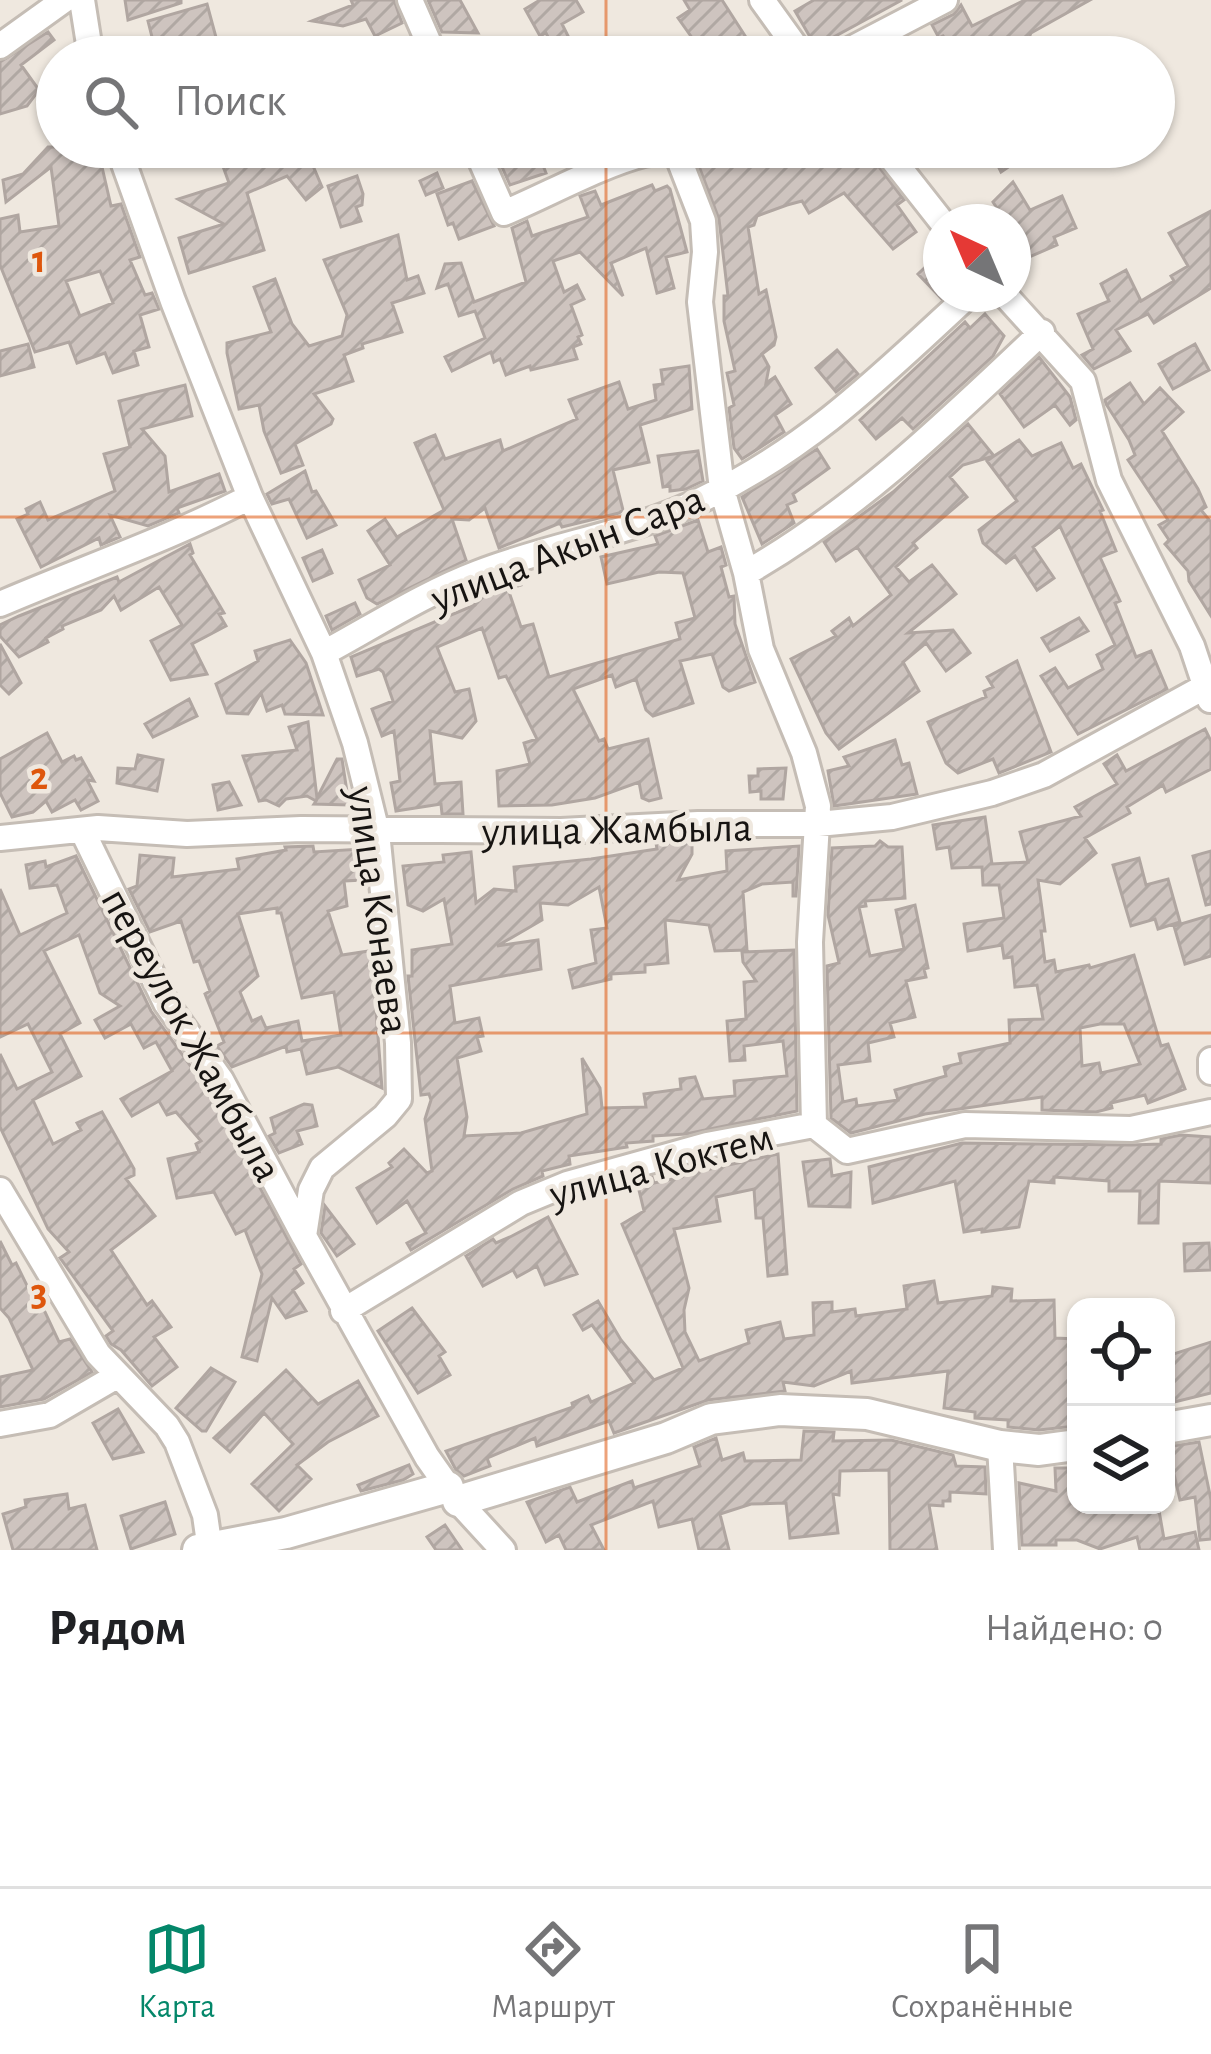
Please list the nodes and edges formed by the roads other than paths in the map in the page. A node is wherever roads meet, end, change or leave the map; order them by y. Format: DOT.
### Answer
graph roads {
  1 [pos="64,0"];
  2 [pos="82,0"];
  3 [pos="410,0"];
  4 [pos="762,0"];
  5 [pos="945,0"];
  6 [pos="88,36"];
  7 [pos="426,36"];
  8 [pos="788,36"];
  9 [pos="876,36"];
  10 [pos="0,46"];
  11 [pos="125,168"];
  12 [pos="484,168"];
  13 [pos="610,168"];
  14 [pos="688,168"];
  15 [pos="899,168"];
  16 [pos="927,204"];
  17 [pos="950,312"];
  18 [pos="1022,312"];
  19 [pos="1042,332"];
  20 [pos="722,489"];
  21 [pos="250,497"];
  22 [pos="746,573"];
  23 [pos="0,604"];
  24 [pos="324,653"];
  25 [pos="1209,694"];
  26 [pos="818,824"];
  27 [pos="82,832"];
  28 [pos="377,832"];
  29 [pos="0,838"];
  30 [pos="1211,1060"];
  31 [pos="1211,1072"];
  32 [pos="1211,1112"];
  33 [pos="814,1125"];
  34 [pos="0,1190"];
  35 [pos="304,1236"];
  36 [pos="343,1311"];
  37 [pos="117,1376"];
  38 [pos="1211,1420"];
  39 [pos="0,1424"];
  40 [pos="1175,1426"];
  41 [pos="1067,1446"];
  42 [pos="1000,1447"];
  43 [pos="453,1494"];
  44 [pos="206,1549"];
  45 [pos="503,1550"];
  46 [pos="1006,1550"];
  1 -- 10 [label="street"];
  2 -- 6 [label="street"];
  3 -- 7 [label="street"];
  4 -- 8 [label="street"];
  5 -- 9 [label="street"];
  11 -- 21 [label="street, улица Конаева"];
  12 -- 13 [label="street"];
  14 -- 20 [label="street"];
  15 -- 16 [label="street"];
  17 -- 20 [label="street, улица Акын Сара"];
  18 -- 19 [label="street"];
  19 -- 22 [label="street"];
  19 -- 25 [label="street"];
  20 -- 22 [label="street"];
  20 -- 24 [label="street, улица Акын Сара"];
  21 -- 23 [label="street"];
  21 -- 24 [label="street, улица Конаева"];
  22 -- 26 [label="street"];
  24 -- 28 [label="street, улица Конаева"];
  25 -- 26 [label="street, улица Жамбыла"];
  26 -- 28 [label="street, улица Жамбыла"];
  26 -- 33 [label="street"];
  27 -- 28 [label="street, улица Жамбыла"];
  27 -- 29 [label="street, улица Жамбыла"];
  27 -- 35 [label="street, переулок Жамбыла"];
  28 -- 35 [label="street, улица Конаева"];
  30 -- 31 [label="street"];
  32 -- 33 [label="street, улица Коктем"];
  33 -- 36 [label="street, улица Коктем"];
  34 -- 37 [label="street"];
  35 -- 36 [label="street"];
  36 -- 43 [label="street"];
  37 -- 39 [label="street"];
  37 -- 44 [label="street"];
  38 -- 40 [label="street"];
  41 -- 42 [label="street"];
  42 -- 43 [label="street"];
  42 -- 46 [label="street"];
  43 -- 44 [label="street"];
  43 -- 45 [label="street"];
}
